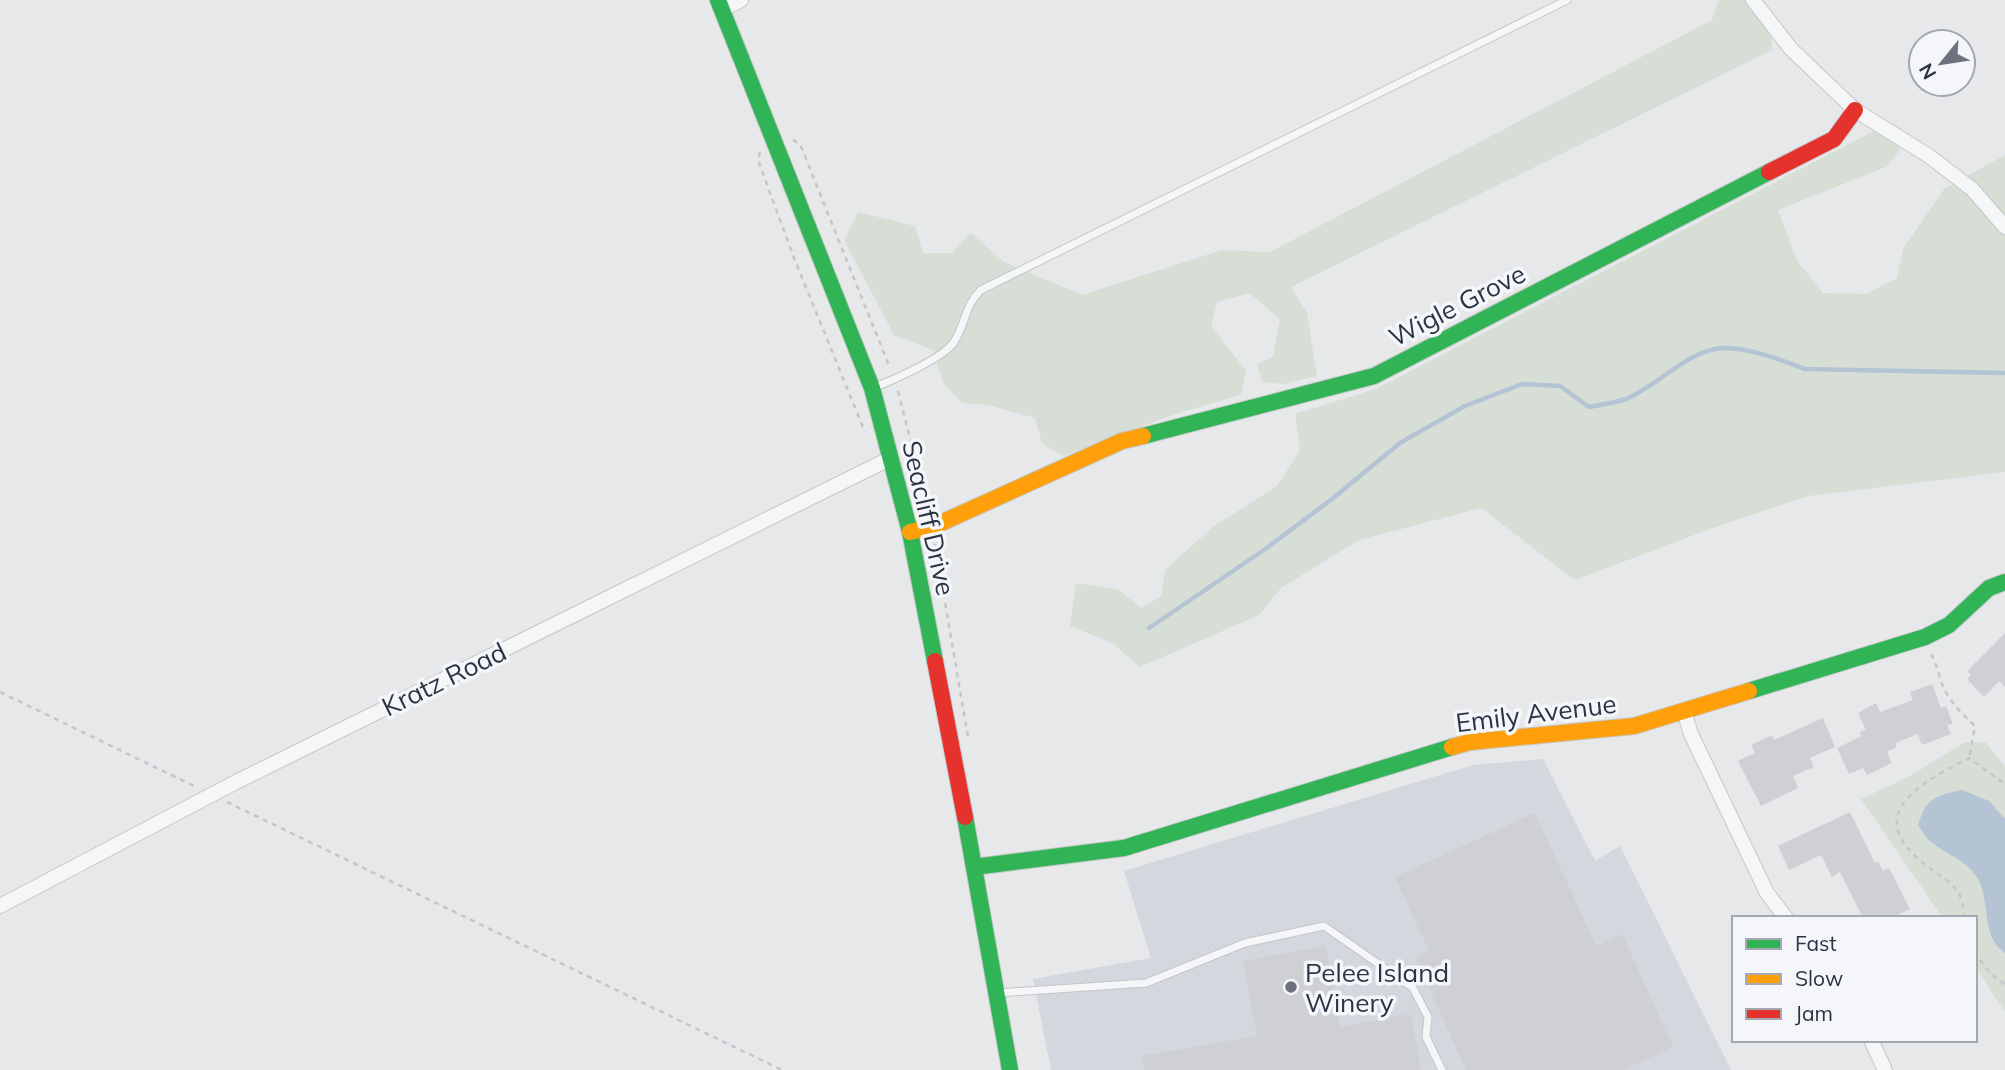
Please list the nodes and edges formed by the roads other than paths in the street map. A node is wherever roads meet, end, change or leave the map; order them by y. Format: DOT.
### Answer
graph roads {
  1 [pos="741,0"];
  2 [pos="1567,0"];
  3 [pos="1754,0"];
  4 [pos="720,5"];
  5 [pos="1855,110"];
  6 [pos="2005,227"];
  7 [pos="872,388"];
  8 [pos="891,457"];
  9 [pos="910,532"];
  10 [pos="2005,582"];
  11 [pos="1684,711"];
  12 [pos="974,867"];
  13 [pos="0,906"];
  14 [pos="1784,916"];
  15 [pos="995,994"];
  16 [pos="1872,1042"];
  17 [pos="1010,1070"];
  18 [pos="1442,1070"];
  19 [pos="1885,1070"];
  1 -- 4 [label="street"];
  2 -- 7 [label="lane"];
  3 -- 5 [label="street"];
  4 -- 7 [label="street, Seacliff Drive"];
  5 -- 6 [label="street"];
  5 -- 9 [label="street, Wigle Grove"];
  7 -- 8 [label="street, Seacliff Drive"];
  8 -- 9 [label="street, Seacliff Drive"];
  8 -- 13 [label="street, Kratz Road"];
  9 -- 12 [label="street, Seacliff Drive"];
  10 -- 11 [label="street, Emily Avenue"];
  11 -- 12 [label="street, Emily Avenue"];
  11 -- 14 [label="street"];
  12 -- 15 [label="street, Seacliff Drive"];
  15 -- 17 [label="street, Seacliff Drive"];
  15 -- 18 [label="lane"];
  16 -- 19 [label="street"];
}
